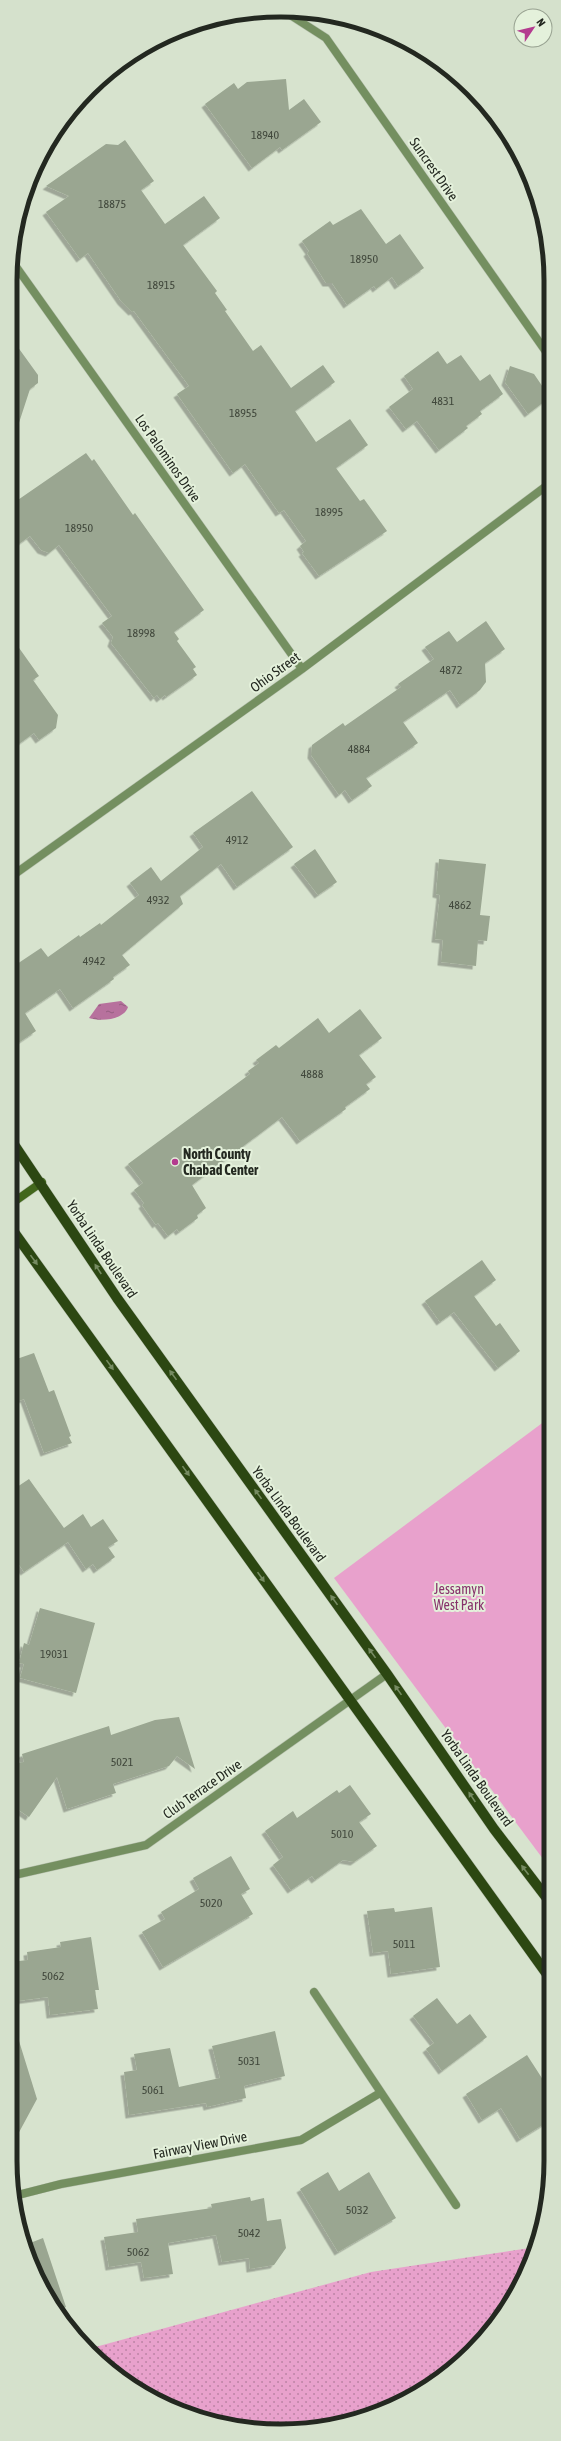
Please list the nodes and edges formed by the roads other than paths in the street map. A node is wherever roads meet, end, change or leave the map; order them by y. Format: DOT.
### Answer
graph roads {
  1 [pos="295,18"];
  2 [pos="18,269"];
  3 [pos="544,349"];
  4 [pos="544,488"];
  5 [pos="302,669"];
  6 [pos="17,872"];
  7 [pos="17,1148"];
  8 [pos="42,1182"];
  9 [pos="17,1200"];
  10 [pos="17,1236"];
  11 [pos="387,1674"];
  12 [pos="349,1701"];
  13 [pos="17,1874"];
  14 [pos="544,1894"];
  15 [pos="544,1970"];
  16 [pos="314,1992"];
  17 [pos="380,2093"];
  18 [pos="19,2195"];
  19 [pos="456,2205"];
  1 -- 3 [label="street, Suncrest Drive"];
  2 -- 5 [label="street, Los Palominos Drive"];
  4 -- 5 [label="street, Ohio Street"];
  5 -- 6 [label="street, Ohio Street"];
  7 -- 8 [label="main road, Yorba Linda Boulevard"];
  8 -- 9 [label="street"];
  11 -- 8 [label="main road, Yorba Linda Boulevard, one-way"];
  10 -- 12 [label="main road, one-way"];
  11 -- 12 [label="street, Club Terrace Drive"];
  14 -- 11 [label="main road, Yorba Linda Boulevard, one-way"];
  12 -- 13 [label="street, Club Terrace Drive"];
  12 -- 15 [label="main road"];
  16 -- 17 [label="street"];
  17 -- 18 [label="street, Fairway View Drive"];
  17 -- 19 [label="street"];
}
